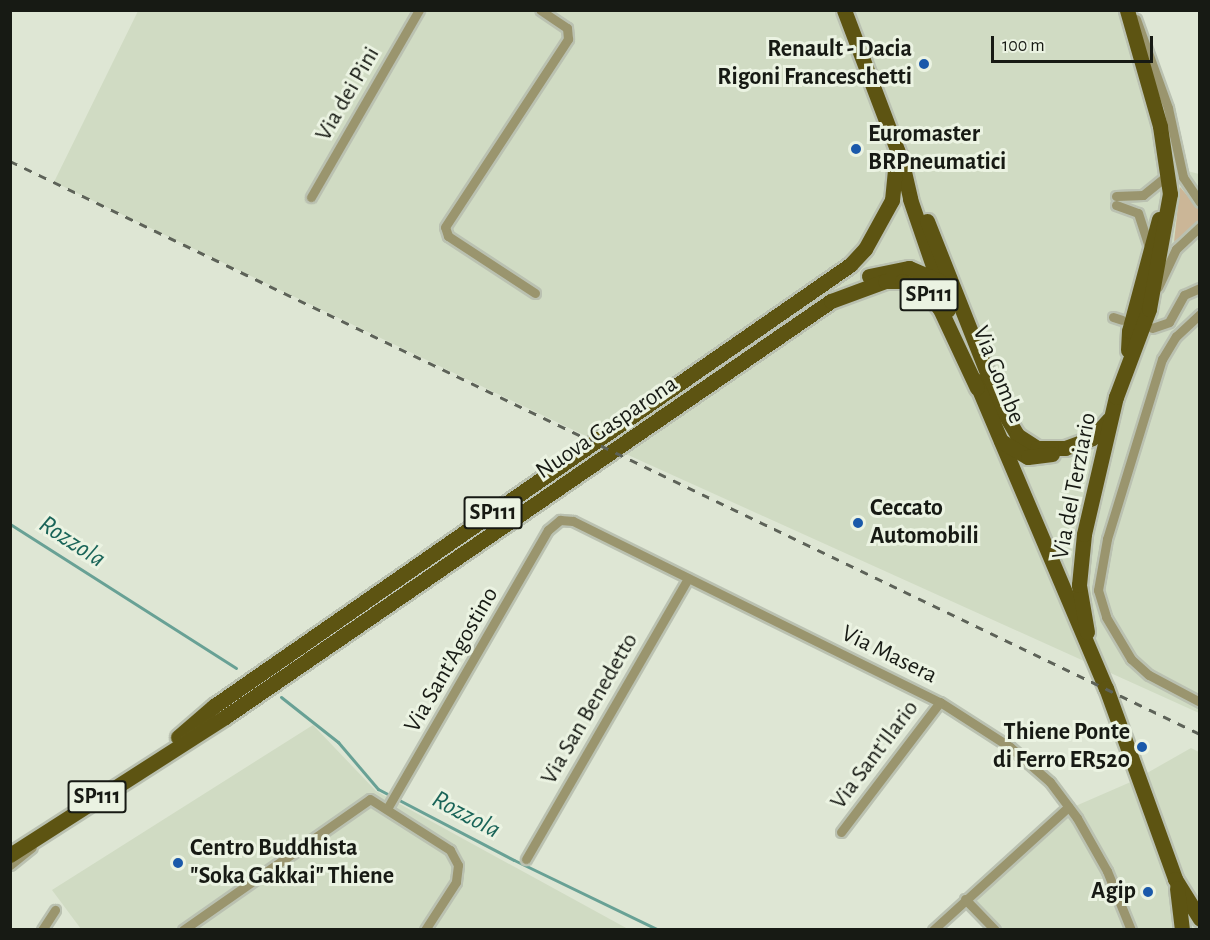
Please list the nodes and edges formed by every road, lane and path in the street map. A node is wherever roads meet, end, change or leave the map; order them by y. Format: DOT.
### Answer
graph roads {
  1 [pos="419,10"];
  2 [pos="540,10"];
  3 [pos="843,10"];
  4 [pos="1130,10"];
  5 [pos="899,156"];
  6 [pos="1166,171"];
  7 [pos="311,197"];
  8 [pos="1200,202"];
  9 [pos="1200,228"];
  10 [pos="1148,254"];
  11 [pos="934,276"];
  12 [pos="1200,288"];
  13 [pos="536,293"];
  14 [pos="831,301"];
  15 [pos="1149,309"];
  16 [pos="1200,314"];
  17 [pos="964,317"];
  18 [pos="1152,328"];
  19 [pos="1127,362"];
  20 [pos="977,388"];
  21 [pos="1111,416"];
  22 [pos="999,439"];
  23 [pos="1077,446"];
  24 [pos="548,530"];
  25 [pos="688,578"];
  26 [pos="1092,655"];
  27 [pos="940,702"];
  28 [pos="1200,702"];
  29 [pos="141,768"];
  30 [pos="392,800"];
  31 [pos="1068,807"];
  32 [pos="52,826"];
  33 [pos="841,832"];
  34 [pos="10,855"];
  35 [pos="526,859"];
  36 [pos="10,865"];
  37 [pos="1176,879"];
  38 [pos="965,899"];
  39 [pos="55,910"];
  40 [pos="1200,919"];
  41 [pos="42,930"];
  42 [pos="183,930"];
  43 [pos="424,930"];
  44 [pos="933,930"];
  45 [pos="995,930"];
  46 [pos="1131,930"];
  47 [pos="1182,930"];
  1 -- 7 [label="street, Via dei Pini"];
  2 -- 13 [label="street"];
  3 -- 5 [label="main road, Via Gombe"];
  4 -- 6 [label="main road, Via del Terziario"];
  4 -- 8 [label="street, Via del Terziario"];
  5 -- 11 [label="main road, Via Gombe"];
  5 -- 17 [label="main road"];
  5 -- 29 [label="main road, Nuova Gasparona / SP111"];
  6 -- 10 [label="main road, Via del Terziario"];
  6 -- 10 [label="street"];
  6 -- 15 [label="main road, Via del Terziario"];
  9 -- 15 [label="street, Via del Terziario"];
  10 -- 19 [label="main road, Via del Terziario"];
  11 -- 14 [label="main road, SP111"];
  11 -- 17 [label="main road"];
  11 -- 20 [label="main road, Via Gombe"];
  12 -- 18 [label="street"];
  14 -- 20 [label="main road, Nuova Gasparona / SP111"];
  14 -- 29 [label="main road, Nuova Gasparona / SP111"];
  15 -- 19 [label="main road, Via del Terziario"];
  16 -- 28 [label="street"];
  17 -- 23 [label="main road"];
  19 -- 21 [label="main road, Via del Terziario"];
  20 -- 22 [label="main road, Via Gombe"];
  21 -- 23 [label="main road"];
  21 -- 26 [label="main road, Via del Terziario"];
  22 -- 23 [label="main road"];
  22 -- 26 [label="main road, Via Gombe"];
  24 -- 25 [label="street, Via Masera"];
  24 -- 30 [label="street, Via Sant'Agostino"];
  25 -- 27 [label="street, Via Masera"];
  25 -- 35 [label="street, Via San Benedetto"];
  26 -- 37 [label="main road, Via Gombe"];
  27 -- 31 [label="street, Via Masera"];
  27 -- 33 [label="street, Via Sant'Ilario"];
  29 -- 32 [label="main road, Nuova Gasparona / SP111"];
  30 -- 42 [label="street"];
  30 -- 43 [label="street"];
  31 -- 38 [label="street"];
  31 -- 46 [label="street, Via Masera"];
  32 -- 34 [label="main road, Nuova Gasparona / SP111"];
  32 -- 36 [label="street"];
  37 -- 40 [label="main road"];
  37 -- 47 [label="main road"];
  38 -- 44 [label="street"];
  38 -- 45 [label="street"];
  39 -- 41 [label="street"];
}
